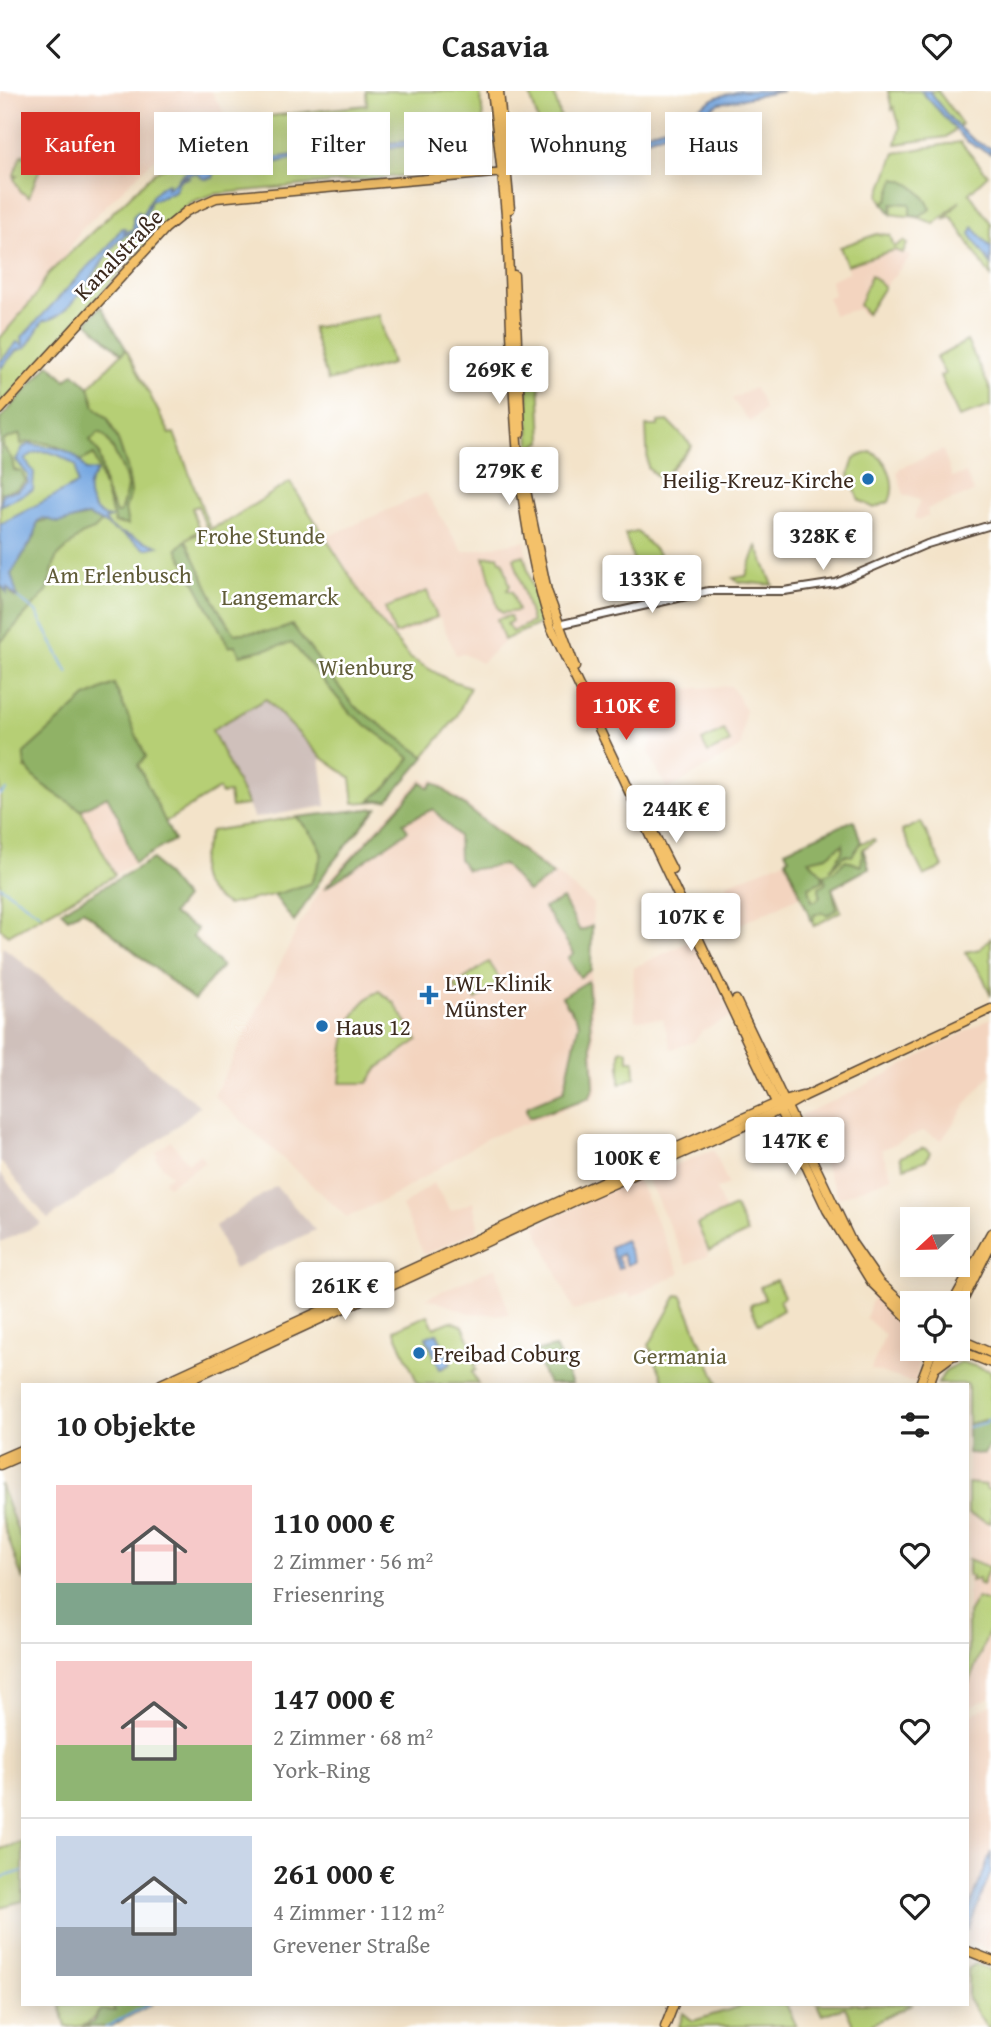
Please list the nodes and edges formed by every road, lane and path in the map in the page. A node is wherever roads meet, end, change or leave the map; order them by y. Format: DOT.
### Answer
graph roads {
  1 [pos="492,91"];
  2 [pos="499,91"];
  3 [pos="500,129"];
  4 [pos="505,172"];
  5 [pos="0,410"];
  6 [pos="991,525"];
  7 [pos="555,626"];
  8 [pos="991,1009"];
  9 [pos="782,1105"];
  10 [pos="991,1233"];
  11 [pos="991,1244"];
  12 [pos="959,1291"];
  13 [pos="968,1291"];
  14 [pos="900,1300"];
  15 [pos="900,1311"];
  16 [pos="970,1344"];
  17 [pos="991,1353"];
  18 [pos="970,1355"];
  19 [pos="931,1361"];
  20 [pos="934,1361"];
  21 [pos="942,1361"];
  22 [pos="991,1363"];
  23 [pos="931,1366"];
  24 [pos="163,1383"];
  25 [pos="182,1383"];
  26 [pos="921,1383"];
  27 [pos="929,1383"];
  28 [pos="21,1450"];
  29 [pos="21,1456"];
  30 [pos="0,1459"];
  31 [pos="0,1465"];
  32 [pos="969,1951"];
  33 [pos="991,1961"];
  34 [pos="673,2006"];
  35 [pos="679,2006"];
  36 [pos="665,2027"];
  37 [pos="670,2027"];
  1 -- 3 [label="main road"];
  2 -- 3 [label="main road"];
  3 -- 4 [label="main road"];
  4 -- 5 [label="main road, Kanalstraße"];
  4 -- 7 [label="main road"];
  6 -- 7 [label="street"];
  7 -- 9 [label="main road"];
  8 -- 9 [label="main road"];
  9 -- 14 [label="main road"];
  9 -- 15 [label="main road"];
  9 -- 24 [label="main road"];
  9 -- 25 [label="main road"];
  10 -- 12 [label="main road"];
  11 -- 13 [label="main road"];
  16 -- 17 [label="main road"];
  18 -- 22 [label="main road"];
  19 -- 23 [label="main road"];
  20 -- 23 [label="main road"];
  21 -- 23 [label="main road"];
  23 -- 26 [label="main road"];
  23 -- 27 [label="main road"];
  28 -- 30 [label="main road"];
  29 -- 31 [label="main road"];
  32 -- 33 [label="main road"];
  34 -- 36 [label="main road"];
  35 -- 37 [label="main road"];
}
